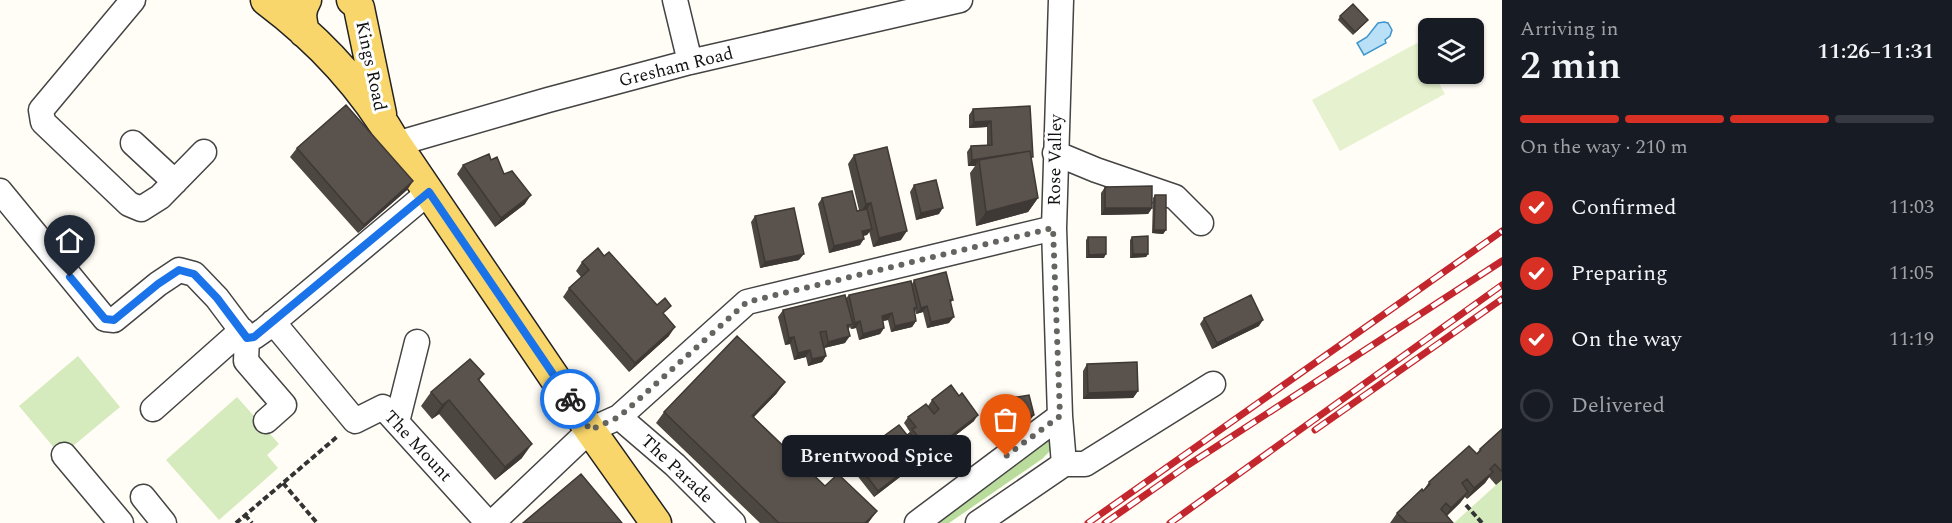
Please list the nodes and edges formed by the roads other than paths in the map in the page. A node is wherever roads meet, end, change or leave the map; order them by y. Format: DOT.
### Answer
graph roads {
  1 [pos="133,0"];
  2 [pos="266,0"];
  3 [pos="306,0"];
  4 [pos="675,0"];
  5 [pos="960,0"];
  6 [pos="1062,2"];
  7 [pos="356,6"];
  8 [pos="309,37"];
  9 [pos="690,62"];
  10 [pos="389,132"];
  11 [pos="133,143"];
  12 [pos="204,152"];
  13 [pos="1055,153"];
  14 [pos="175,182"];
  15 [pos="0,191"];
  16 [pos="429,192"];
  17 [pos="1200,223"];
  18 [pos="1053,228"];
  19 [pos="273,322"];
  20 [pos="244,334"];
  21 [pos="417,342"];
  22 [pos="1213,384"];
  23 [pos="153,409"];
  24 [pos="1060,416"];
  25 [pos="619,417"];
  26 [pos="266,421"];
  27 [pos="397,422"];
  28 [pos="590,430"];
  29 [pos="64,455"];
  30 [pos="1064,464"];
  31 [pos="143,497"];
  32 [pos="121,523"];
  33 [pos="164,523"];
  34 [pos="490,523"];
  35 [pos="656,523"];
  36 [pos="734,523"];
  37 [pos="917,523"];
  38 [pos="978,523"];
  1 -- 14 [label="street"];
  2 -- 8 [label="main road, Kings Road"];
  3 -- 8 [label="main road"];
  4 -- 9 [label="street"];
  5 -- 9 [label="street, Gresham Road"];
  6 -- 13 [label="street, Rose Valley"];
  7 -- 8 [label="main road, Kings Road"];
  7 -- 10 [label="main road, Kings Road"];
  8 -- 10 [label="main road, Kings Road"];
  9 -- 10 [label="street, Gresham Road"];
  10 -- 16 [label="main road, Kings Road"];
  11 -- 14 [label="street"];
  12 -- 14 [label="street"];
  13 -- 17 [label="street"];
  13 -- 18 [label="street, Rose Valley"];
  15 -- 20 [label="street"];
  16 -- 19 [label="street"];
  16 -- 28 [label="main road, Kings Road"];
  18 -- 24 [label="street, Rose Valley"];
  18 -- 25 [label="street"];
  19 -- 20 [label="street"];
  19 -- 27 [label="street, The Mount"];
  20 -- 23 [label="street"];
  20 -- 26 [label="street"];
  21 -- 27 [label="street"];
  22 -- 30 [label="street"];
  24 -- 30 [label="street, Rose Valley"];
  24 -- 37 [label="street"];
  25 -- 28 [label="street"];
  25 -- 36 [label="street, The Parade"];
  27 -- 34 [label="street, The Mount"];
  28 -- 34 [label="street"];
  28 -- 35 [label="main road, Kings Road"];
  29 -- 32 [label="street"];
  30 -- 38 [label="street"];
  31 -- 33 [label="street"];
}
